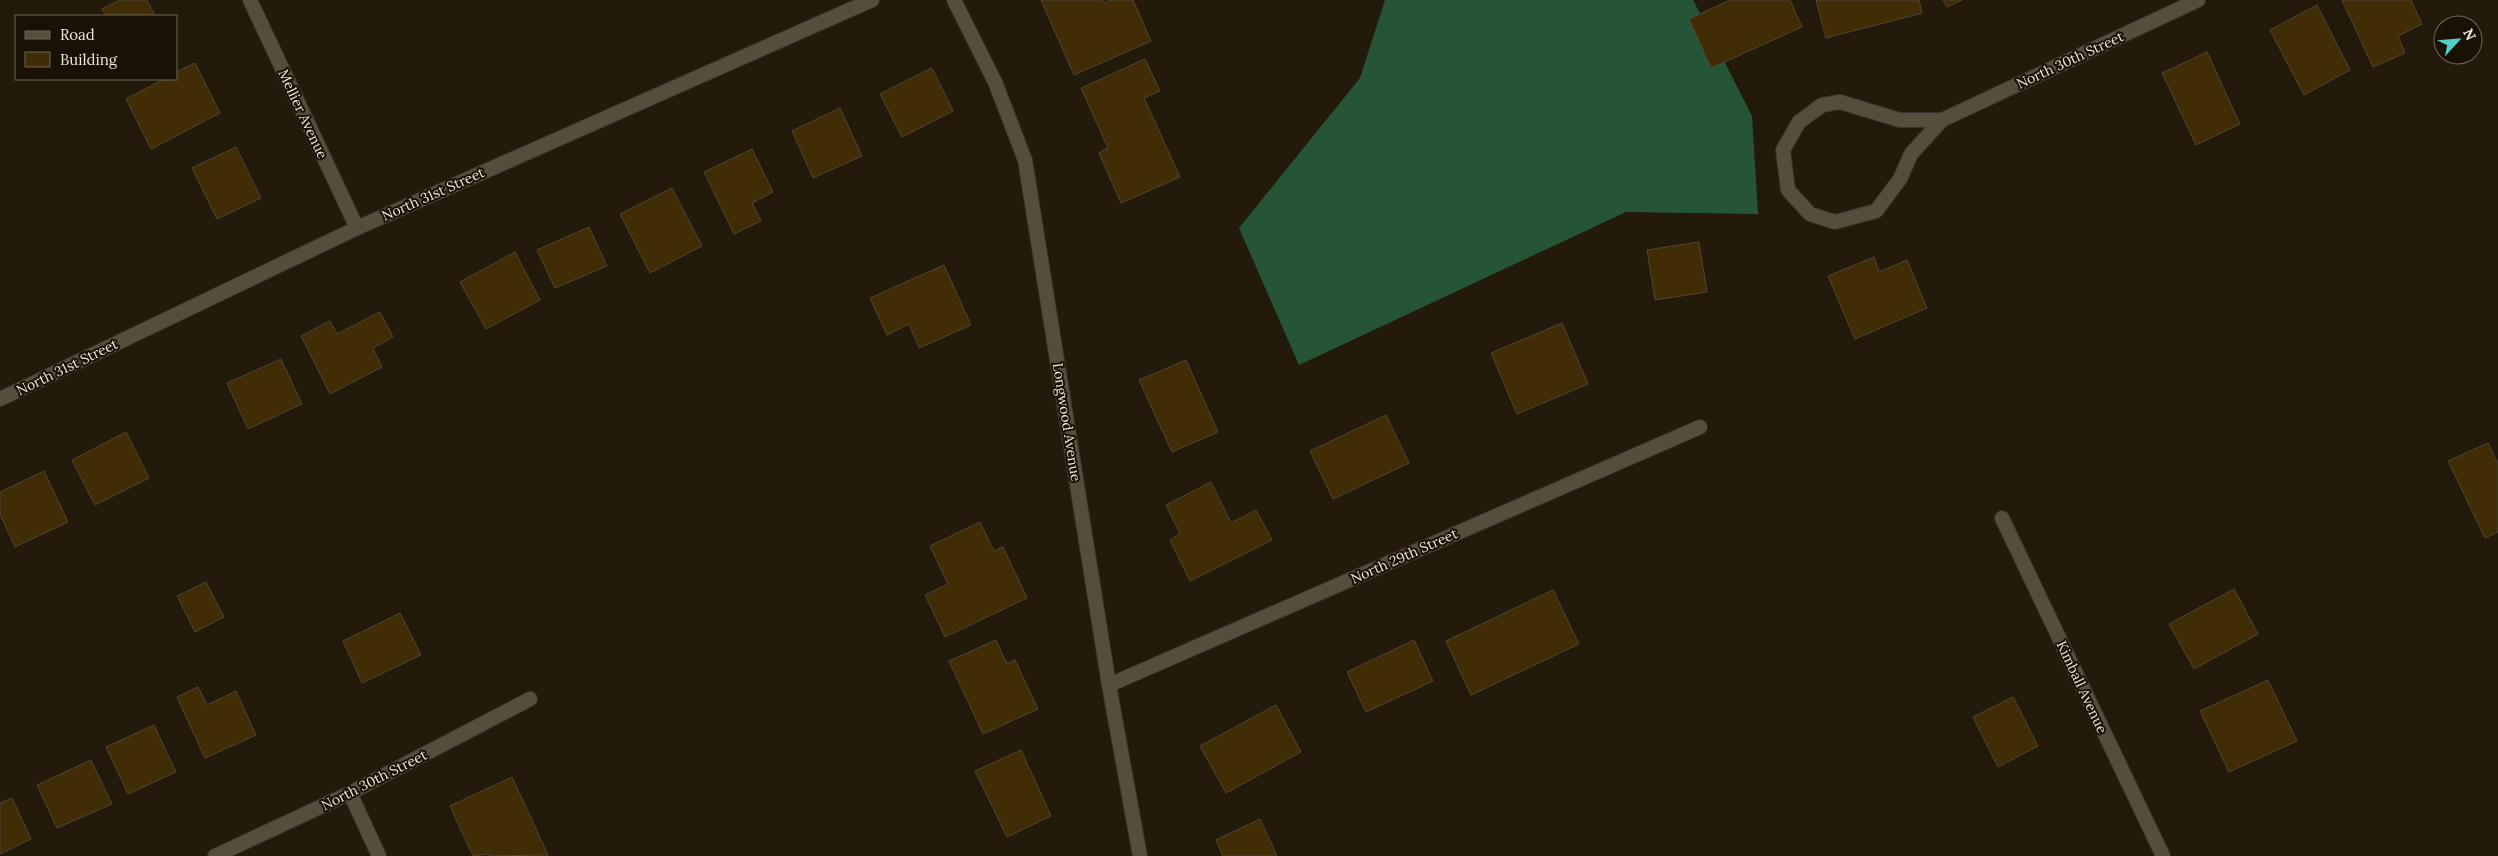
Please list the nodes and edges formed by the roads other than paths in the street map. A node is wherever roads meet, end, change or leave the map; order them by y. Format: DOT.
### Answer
graph roads {
  1 [pos="250,0"];
  2 [pos="872,0"];
  3 [pos="954,0"];
  4 [pos="2198,0"];
  5 [pos="1942,120"];
  6 [pos="357,228"];
  7 [pos="0,400"];
  8 [pos="1700,427"];
  9 [pos="2002,518"];
  10 [pos="1109,685"];
  11 [pos="530,699"];
  12 [pos="350,793"];
  13 [pos="215,856"];
  14 [pos="379,856"];
  15 [pos="1140,856"];
  16 [pos="2163,856"];
  1 -- 6 [label="street, Mellier Avenue"];
  2 -- 6 [label="street, North 31st Street"];
  3 -- 10 [label="street, Longwood Avenue"];
  4 -- 5 [label="street, North 30th Street"];
  5 -- 5 [label="street, North 30th Street"];
  6 -- 7 [label="street, North 31st Street"];
  8 -- 10 [label="street, North 29th Street"];
  9 -- 16 [label="street, Kimball Avenue"];
  10 -- 15 [label="street, Longwood Avenue"];
  11 -- 12 [label="street, North 30th Street"];
  12 -- 13 [label="street, North 30th Street"];
  12 -- 14 [label="street"];
}
